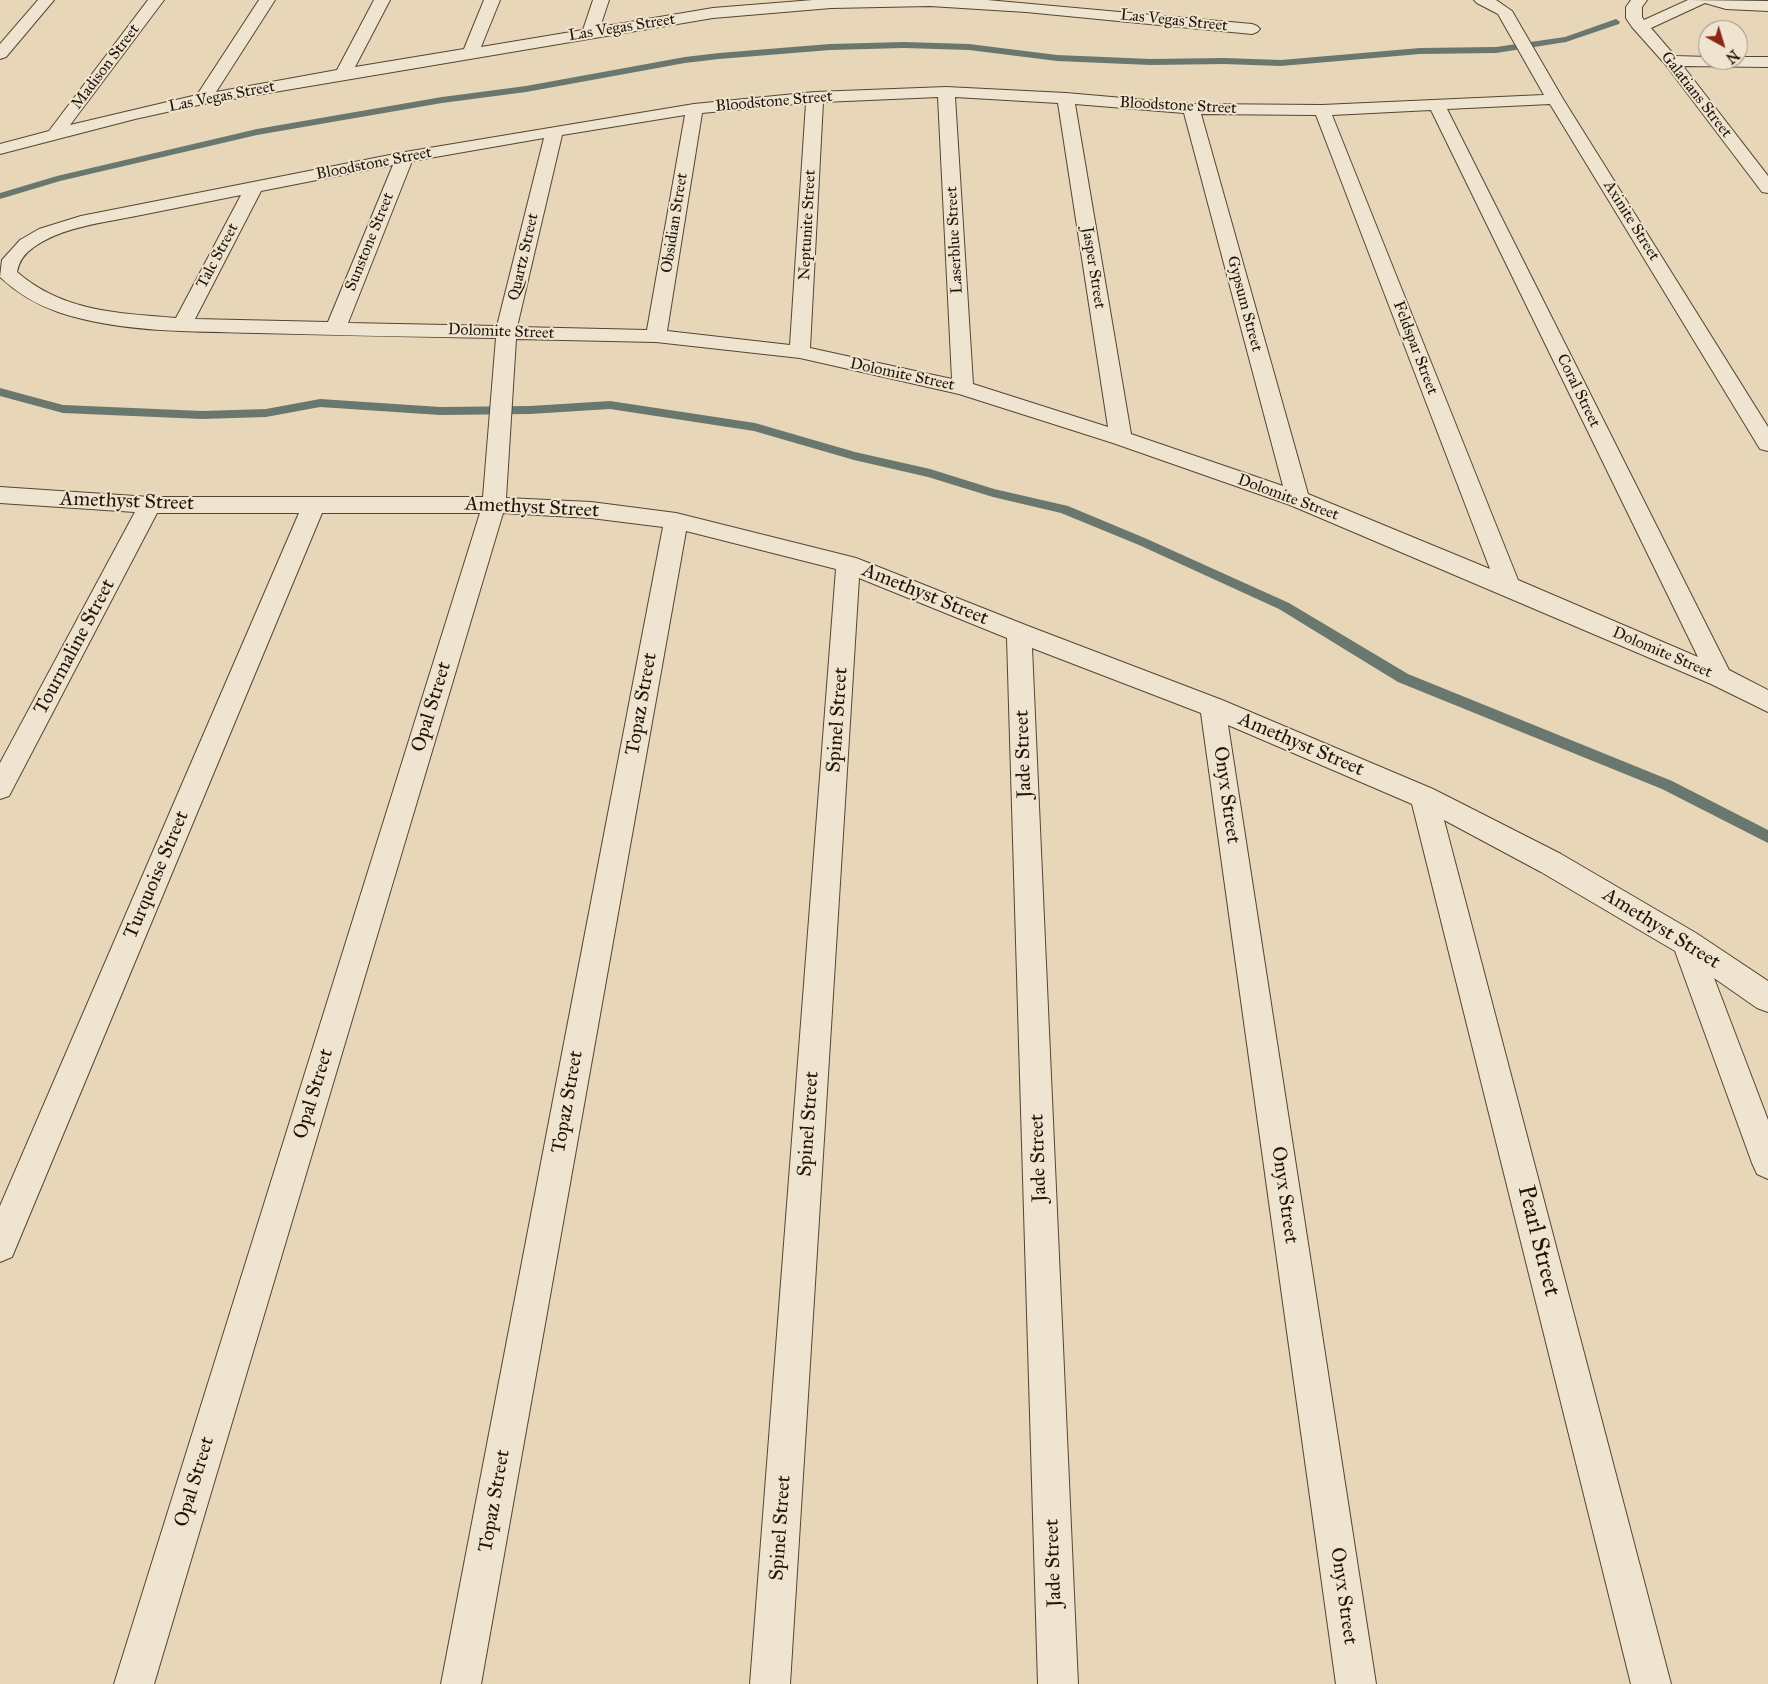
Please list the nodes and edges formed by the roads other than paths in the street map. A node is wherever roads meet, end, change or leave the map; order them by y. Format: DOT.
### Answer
graph roads {
  1 [pos="46,0"];
  2 [pos="156,0"];
  3 [pos="267,0"];
  4 [pos="382,0"];
  5 [pos="492,0"];
  6 [pos="601,0"];
  7 [pos="1639,0"];
  8 [pos="1700,0"];
  9 [pos="1710,0"];
  10 [pos="1486,1"];
  11 [pos="832,2"];
  12 [pos="714,6"];
  13 [pos="1768,6"];
  14 [pos="1640,27"];
  15 [pos="1252,29"];
  16 [pos="590,33"];
  17 [pos="470,53"];
  18 [pos="0,54"];
  19 [pos="1671,61"];
  20 [pos="1768,62"];
  21 [pos="342,74"];
  22 [pos="946,92"];
  23 [pos="815,97"];
  24 [pos="1066,98"];
  25 [pos="203,99"];
  26 [pos="1556,99"];
  27 [pos="1437,104"];
  28 [pos="694,109"];
  29 [pos="1191,109"];
  30 [pos="1322,110"];
  31 [pos="554,131"];
  32 [pos="55,134"];
  33 [pos="0,149"];
  34 [pos="405,157"];
  35 [pos="254,187"];
  36 [pos="1768,188"];
  37 [pos="12,258"];
  38 [pos="182,325"];
  39 [pos="336,328"];
  40 [pos="506,332"];
  41 [pos="656,336"];
  42 [pos="800,352"];
  43 [pos="963,388"];
  44 [pos="1121,438"];
  45 [pos="1768,444"];
  46 [pos="0,495"];
  47 [pos="1298,499"];
  48 [pos="150,505"];
  49 [pos="314,505"];
  50 [pos="494,505"];
  51 [pos="676,520"];
  52 [pos="848,564"];
  53 [pos="1508,586"];
  54 [pos="1019,633"];
  55 [pos="1720,677"];
  56 [pos="1768,702"];
  57 [pos="1213,706"];
  58 [pos="0,788"];
  59 [pos="1424,797"];
  60 [pos="1686,942"];
  61 [pos="1768,998"];
  62 [pos="1768,1163"];
  63 [pos="0,1245"];
  64 [pos="134,1684"];
  65 [pos="461,1684"];
  66 [pos="770,1684"];
  67 [pos="1058,1684"];
  68 [pos="1356,1684"];
  69 [pos="1651,1684"];
  1 -- 18 [label="street"];
  2 -- 32 [label="street, Madison Street"];
  3 -- 25 [label="street"];
  4 -- 21 [label="street"];
  5 -- 17 [label="street"];
  6 -- 16 [label="street"];
  7 -- 14 [label="street"];
  8 -- 14 [label="street"];
  9 -- 13 [label="street"];
  10 -- 26 [label="street, Axinite Street"];
  11 -- 12 [label="street, Las Vegas Street"];
  11 -- 15 [label="street, Las Vegas Street"];
  12 -- 16 [label="street, Las Vegas Street"];
  14 -- 19 [label="street, Galatians Street"];
  16 -- 17 [label="street, Las Vegas Street"];
  17 -- 21 [label="street, Las Vegas Street"];
  19 -- 20 [label="street"];
  19 -- 36 [label="street, Galatians Street"];
  21 -- 25 [label="street, Las Vegas Street"];
  22 -- 23 [label="street, Bloodstone Street"];
  22 -- 24 [label="street, Bloodstone Street"];
  22 -- 43 [label="street, Laserblue Street"];
  23 -- 28 [label="street, Bloodstone Street"];
  23 -- 42 [label="street, Neptunite Street"];
  24 -- 29 [label="street, Bloodstone Street"];
  24 -- 44 [label="street, Jasper Street"];
  25 -- 32 [label="street, Las Vegas Street"];
  26 -- 27 [label="street, Bloodstone Street"];
  26 -- 45 [label="street, Axinite Street"];
  27 -- 30 [label="street, Bloodstone Street"];
  27 -- 55 [label="street, Coral Street"];
  28 -- 31 [label="street, Bloodstone Street"];
  28 -- 41 [label="street, Obsidian Street"];
  29 -- 30 [label="street, Bloodstone Street"];
  29 -- 47 [label="street, Gypsum Street"];
  30 -- 53 [label="street, Feldspar Street"];
  31 -- 34 [label="street, Bloodstone Street"];
  31 -- 40 [label="street, Quartz Street"];
  32 -- 33 [label="street, Las Vegas Street"];
  34 -- 35 [label="street, Bloodstone Street"];
  34 -- 39 [label="street, Sunstone Street"];
  35 -- 37 [label="street, Bloodstone Street"];
  35 -- 38 [label="street, Talc Street"];
  37 -- 38 [label="street, Dolomite Street"];
  38 -- 39 [label="street, Dolomite Street"];
  39 -- 40 [label="street, Dolomite Street"];
  40 -- 41 [label="street, Dolomite Street"];
  40 -- 50 [label="street, Quartz Street"];
  41 -- 42 [label="street, Dolomite Street"];
  42 -- 43 [label="street, Dolomite Street"];
  43 -- 44 [label="street, Dolomite Street"];
  44 -- 47 [label="street, Dolomite Street"];
  46 -- 48 [label="street, Amethyst Street"];
  47 -- 53 [label="street, Dolomite Street"];
  48 -- 49 [label="street, Amethyst Street"];
  48 -- 58 [label="street, Tourmaline Street"];
  49 -- 50 [label="street, Amethyst Street"];
  49 -- 63 [label="street, Turquoise Street"];
  50 -- 51 [label="street, Amethyst Street"];
  50 -- 64 [label="street, Opal Street"];
  51 -- 52 [label="street, Amethyst Street"];
  51 -- 65 [label="street, Topaz Street"];
  52 -- 54 [label="street, Amethyst Street"];
  52 -- 66 [label="street, Spinel Street"];
  53 -- 55 [label="street, Dolomite Street"];
  54 -- 57 [label="street, Amethyst Street"];
  54 -- 67 [label="street, Jade Street"];
  55 -- 56 [label="street, Dolomite Street"];
  57 -- 59 [label="street, Amethyst Street"];
  57 -- 68 [label="street, Onyx Street"];
  59 -- 60 [label="street, Amethyst Street"];
  59 -- 69 [label="street, Pearl Street"];
  60 -- 61 [label="street, Amethyst Street"];
  60 -- 62 [label="street"];
}
